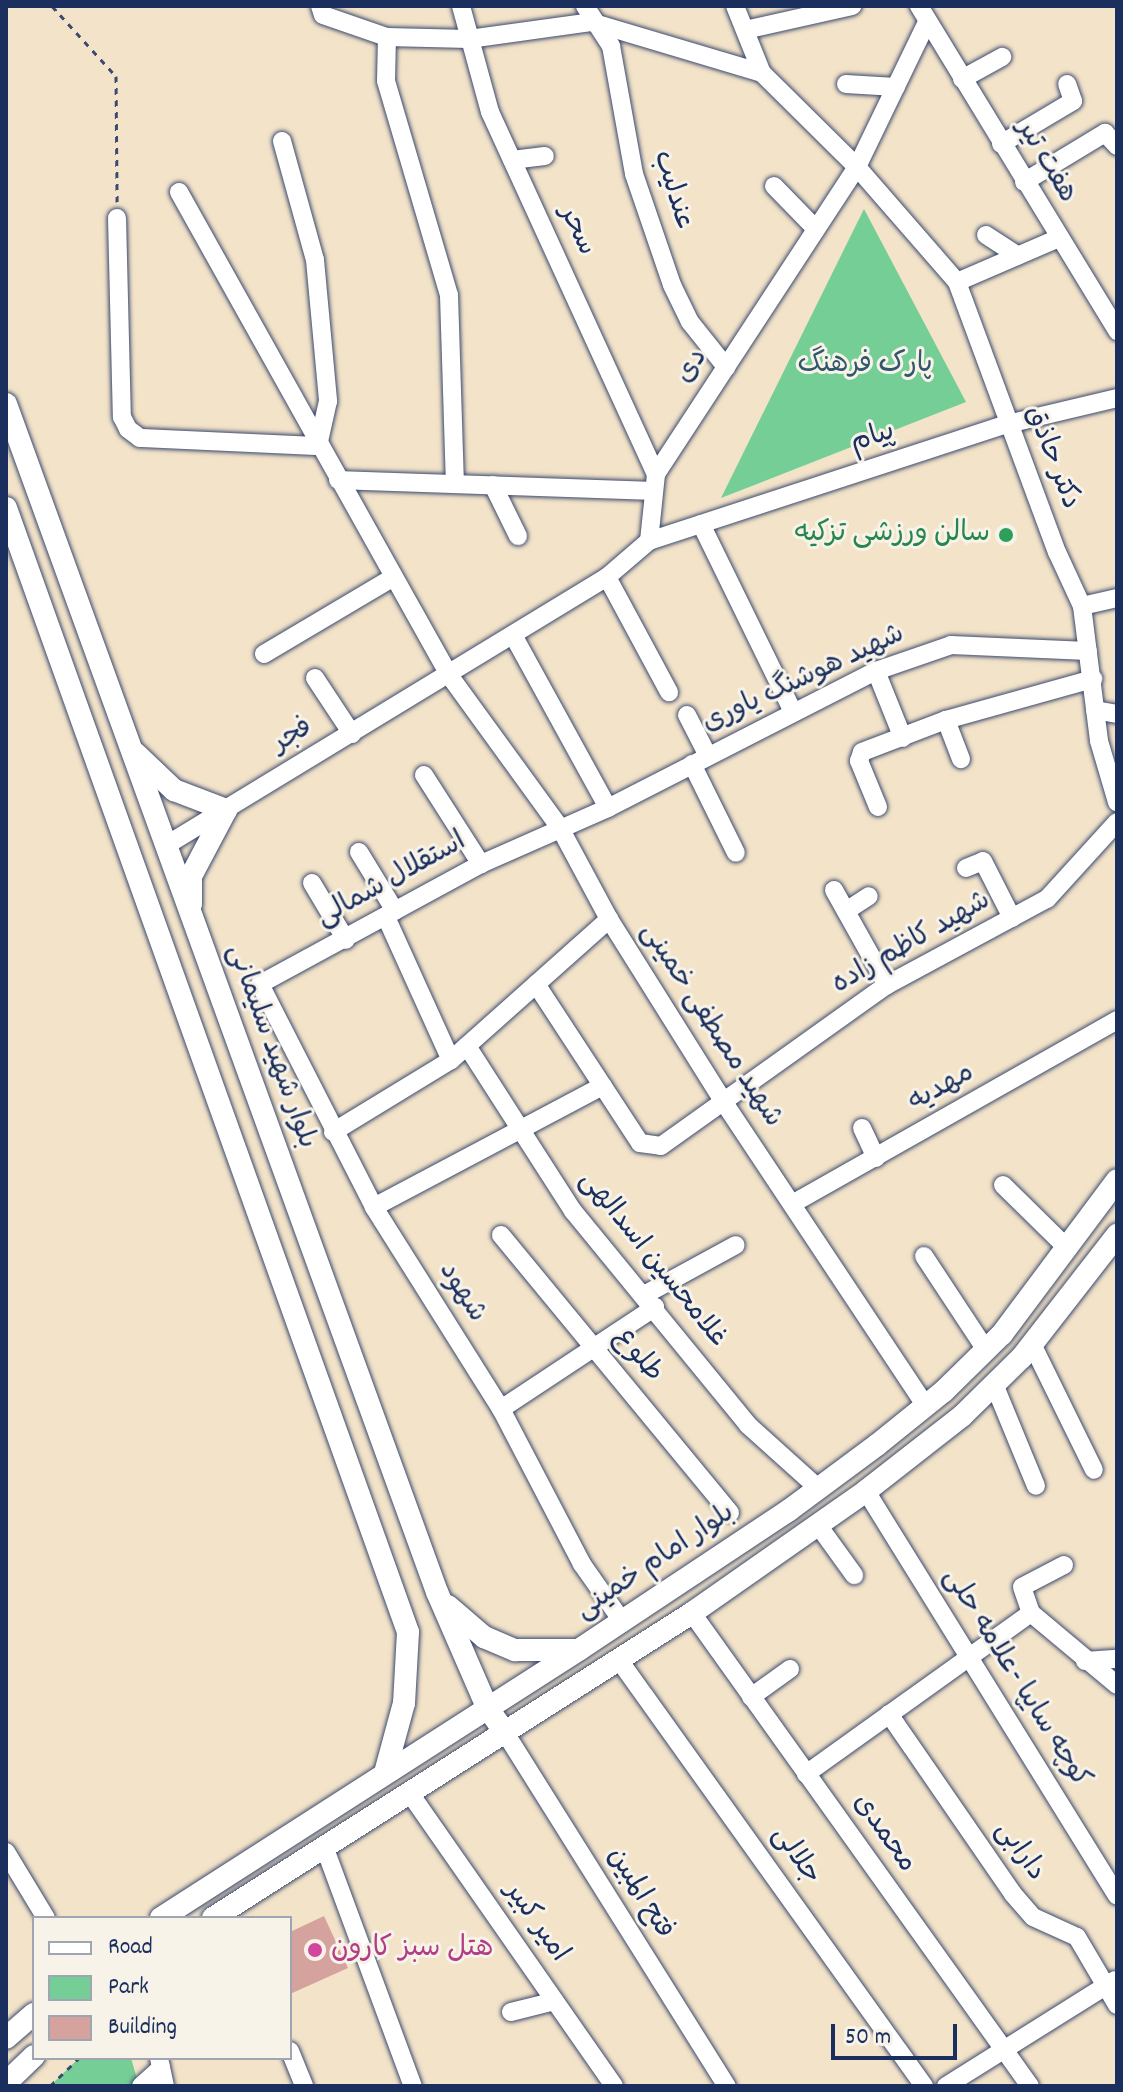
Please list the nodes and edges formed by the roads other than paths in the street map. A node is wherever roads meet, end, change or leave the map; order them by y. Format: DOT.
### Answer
graph roads {
  1 [pos="320,6"];
  2 [pos="461,6"];
  3 [pos="735,6"];
  4 [pos="852,6"];
  5 [pos="588,14"];
  6 [pos="923,14"];
  7 [pos="745,30"];
  8 [pos="387,37"];
  9 [pos="469,39"];
  10 [pos="1002,57"];
  11 [pos="762,73"];
  12 [pos="962,79"];
  13 [pos="846,84"];
  14 [pos="1067,84"];
  15 [pos="896,87"];
  16 [pos="282,141"];
  17 [pos="1001,144"];
  18 [pos="1117,146"];
  19 [pos="545,156"];
  20 [pos="512,160"];
  21 [pos="857,167"];
  22 [pos="1024,182"];
  23 [pos="774,186"];
  24 [pos="179,192"];
  25 [pos="117,218"];
  26 [pos="816,229"];
  27 [pos="986,235"];
  28 [pos="1059,238"];
  29 [pos="1018,256"];
  30 [pos="957,282"];
  31 [pos="1117,330"];
  32 [pos="726,367"];
  33 [pos="1117,398"];
  34 [pos="6,404"];
  35 [pos="1008,424"];
  36 [pos="318,446"];
  37 [pos="338,480"];
  38 [pos="654,482"];
  39 [pos="455,484"];
  40 [pos="493,485"];
  41 [pos="6,508"];
  42 [pos="701,524"];
  43 [pos="518,536"];
  44 [pos="649,541"];
  45 [pos="607,577"];
  46 [pos="392,578"];
  47 [pos="1117,598"];
  48 [pos="1082,606"];
  49 [pos="513,635"];
  50 [pos="1088,651"];
  51 [pos="264,654"];
  52 [pos="876,671"];
  53 [pos="449,675"];
  54 [pos="315,678"];
  55 [pos="1093,679"];
  56 [pos="669,692"];
  57 [pos="1095,710"];
  58 [pos="793,712"];
  59 [pos="1117,714"];
  60 [pos="687,715"];
  61 [pos="946,720"];
  62 [pos="352,734"];
  63 [pos="903,738"];
  64 [pos="130,748"];
  65 [pos="961,759"];
  66 [pos="700,760"];
  67 [pos="424,775"];
  68 [pos="1117,802"];
  69 [pos="878,807"];
  70 [pos="608,808"];
  71 [pos="226,810"];
  72 [pos="1117,822"];
  73 [pos="560,828"];
  74 [pos="165,846"];
  75 [pos="359,852"];
  76 [pos="736,853"];
  77 [pos="136,864"];
  78 [pos="481,864"];
  79 [pos="966,868"];
  80 [pos="312,883"];
  81 [pos="834,890"];
  82 [pos="869,896"];
  83 [pos="846,911"];
  84 [pos="390,914"];
  85 [pos="191,918"];
  86 [pos="1012,918"];
  87 [pos="609,919"];
  88 [pos="346,940"];
  89 [pos="536,984"];
  90 [pos="887,985"];
  91 [pos="259,991"];
  92 [pos="1117,1020"];
  93 [pos="467,1046"];
  94 [pos="451,1060"];
  95 [pos="603,1086"];
  96 [pos="723,1101"];
  97 [pos="862,1128"];
  98 [pos="518,1131"];
  99 [pos="333,1132"];
  100 [pos="876,1158"];
  101 [pos="1117,1180"];
  102 [pos="1003,1185"];
  103 [pos="792,1204"];
  104 [pos="374,1207"];
  105 [pos="501,1235"];
  106 [pos="1117,1235"];
  107 [pos="736,1245"];
  108 [pos="1067,1248"];
  109 [pos="924,1256"];
  110 [pos="650,1301"];
  111 [pos="1032,1344"];
  112 [pos="594,1348"];
  113 [pos="986,1350"];
  114 [pos="994,1384"];
  115 [pos="926,1406"];
  116 [pos="501,1409"];
  117 [pos="1094,1470"];
  118 [pos="1036,1486"];
  119 [pos="818,1488"];
  120 [pos="866,1491"];
  121 [pos="730,1513"];
  122 [pos="818,1525"];
  123 [pos="1064,1565"];
  124 [pos="854,1575"];
  125 [pos="437,1592"];
  126 [pos="692,1613"];
  127 [pos="1031,1613"];
  128 [pos="622,1621"];
  129 [pos="580,1649"];
  130 [pos="968,1656"];
  131 [pos="1117,1659"];
  132 [pos="619,1660"];
  133 [pos="1085,1661"];
  134 [pos="790,1669"];
  135 [pos="1117,1685"];
  136 [pos="751,1697"];
  137 [pos="487,1707"];
  138 [pos="889,1714"];
  139 [pos="504,1731"];
  140 [pos="385,1773"];
  141 [pos="806,1774"];
  142 [pos="409,1792"];
  143 [pos="324,1846"];
  144 [pos="6,1852"];
  145 [pos="1117,1896"];
  146 [pos="227,1914"];
  147 [pos="45,1916"];
  148 [pos="164,1916"];
  149 [pos="1112,1982"];
  150 [pos="555,2001"];
  151 [pos="1117,2005"];
  152 [pos="511,2012"];
  153 [pos="32,2016"];
  154 [pos="6,2038"];
  155 [pos="1002,2050"];
  156 [pos="292,2056"];
  157 [pos="32,2058"];
  158 [pos="161,2071"];
  159 [pos="6,2083"];
  160 [pos="141,2086"];
  161 [pos="304,2086"];
  162 [pos="413,2086"];
  163 [pos="614,2086"];
  164 [pos="727,2086"];
  165 [pos="924,2086"];
  166 [pos="946,2086"];
  167 [pos="1030,2086"];
  1 -- 8 [label="street"];
  2 -- 9 [label="street, سحر"];
  3 -- 7 [label="street"];
  4 -- 7 [label="street"];
  5 -- 9 [label="street"];
  5 -- 11 [label="street"];
  5 -- 32 [label="street, عندلیب"];
  6 -- 12 [label="street, هفت تیر"];
  6 -- 15 [label="street, دی"];
  7 -- 11 [label="street"];
  8 -- 9 [label="street"];
  8 -- 39 [label="street"];
  9 -- 20 [label="street, سحر"];
  10 -- 12 [label="street"];
  11 -- 21 [label="street, دکتر حاذق"];
  12 -- 17 [label="street, هفت تیر"];
  13 -- 15 [label="street"];
  14 -- 17 [label="street"];
  15 -- 21 [label="street, دی"];
  16 -- 36 [label="street"];
  17 -- 22 [label="street, هفت تیر"];
  18 -- 22 [label="street"];
  19 -- 20 [label="street"];
  20 -- 38 [label="street, سحر"];
  21 -- 26 [label="street, دی"];
  21 -- 30 [label="street, دکتر حاذق"];
  22 -- 28 [label="street, هفت تیر"];
  23 -- 26 [label="street"];
  24 -- 36 [label="street, شهید مصطفی خمینی"];
  25 -- 36 [label="street"];
  26 -- 32 [label="street, دی"];
  27 -- 29 [label="street"];
  28 -- 29 [label="street"];
  28 -- 31 [label="street, هفت تیر"];
  29 -- 30 [label="street"];
  30 -- 35 [label="street, دکتر حاذق"];
  32 -- 38 [label="street, دی"];
  33 -- 35 [label="street, پیام"];
  34 -- 64 [label="main road, بلوار شهید سلیمانی"];
  35 -- 42 [label="street, پیام"];
  35 -- 48 [label="street, دکتر حاذق"];
  36 -- 37 [label="street, شهید مصطفی خمینی"];
  37 -- 39 [label="street"];
  37 -- 46 [label="street, شهید مصطفی خمینی"];
  38 -- 40 [label="street"];
  38 -- 44 [label="street, دی"];
  39 -- 40 [label="street"];
  40 -- 43 [label="street"];
  41 -- 77 [label="main road"];
  42 -- 44 [label="street, پیام"];
  42 -- 58 [label="street"];
  44 -- 45 [label="street"];
  45 -- 49 [label="street"];
  45 -- 56 [label="street"];
  46 -- 51 [label="street"];
  46 -- 53 [label="street, شهید مصطفی خمینی"];
  47 -- 48 [label="street"];
  48 -- 50 [label="street, دکتر حاذق"];
  49 -- 53 [label="street"];
  49 -- 70 [label="street"];
  50 -- 52 [label="street, شهید هوشنگ یاوری"];
  50 -- 55 [label="street, دکتر حاذق"];
  52 -- 58 [label="street, شهید هوشنگ یاوری"];
  52 -- 63 [label="street"];
  53 -- 62 [label="street, فجر"];
  53 -- 73 [label="street, شهید مصطفی خمینی"];
  54 -- 62 [label="street"];
  55 -- 57 [label="street, دکتر حاذق"];
  55 -- 61 [label="street"];
  57 -- 59 [label="street"];
  57 -- 68 [label="street, دکتر حاذق"];
  58 -- 66 [label="street, شهید هوشنگ یاوری"];
  60 -- 66 [label="street"];
  61 -- 63 [label="street"];
  61 -- 65 [label="street"];
  62 -- 71 [label="street, فجر"];
  63 -- 69 [label="street"];
  64 -- 71 [label="main road"];
  64 -- 74 [label="main road, بلوار شهید سلیمانی"];
  66 -- 70 [label="street, شهید هوشنگ یاوری"];
  66 -- 76 [label="street"];
  67 -- 78 [label="street"];
  70 -- 73 [label="street, شهید هوشنگ یاوری"];
  71 -- 74 [label="street, فجر"];
  71 -- 85 [label="main road"];
  72 -- 86 [label="street, شهید کاظم زاده"];
  73 -- 78 [label="street, استقلال شمالی"];
  73 -- 87 [label="street, شهید مصطفی خمینی"];
  74 -- 77 [label="main road"];
  74 -- 85 [label="main road, بلوار شهید سلیمانی"];
  75 -- 84 [label="street"];
  77 -- 140 [label="main road"];
  78 -- 84 [label="street, استقلال شمالی"];
  79 -- 86 [label="street"];
  80 -- 88 [label="street"];
  81 -- 83 [label="street"];
  82 -- 83 [label="street"];
  83 -- 90 [label="street"];
  84 -- 88 [label="street, استقلال شمالی"];
  84 -- 94 [label="street"];
  85 -- 125 [label="main road, بلوار شهید سلیمانی"];
  86 -- 90 [label="street, شهید کاظم زاده"];
  87 -- 89 [label="street"];
  87 -- 96 [label="street, شهید مصطفی خمینی"];
  88 -- 91 [label="street, استقلال شمالی"];
  89 -- 93 [label="street"];
  89 -- 95 [label="street, شهید کاظم زاده"];
  90 -- 96 [label="street, شهید کاظم زاده"];
  91 -- 99 [label="street, شهود"];
  92 -- 100 [label="street, مهدیه"];
  93 -- 94 [label="street"];
  93 -- 98 [label="street, غلامحسین اسدالهی"];
  94 -- 99 [label="street"];
  95 -- 96 [label="street, شهید کاظم زاده"];
  95 -- 98 [label="street"];
  96 -- 103 [label="street, شهید مصطفی خمینی"];
  97 -- 100 [label="street"];
  98 -- 104 [label="street"];
  98 -- 110 [label="street, غلامحسین اسدالهی"];
  99 -- 104 [label="street, شهود"];
  100 -- 103 [label="street, مهدیه"];
  101 -- 108 [label="main road, بلوار امام خمینی"];
  102 -- 108 [label="street"];
  103 -- 115 [label="street, شهید مصطفی خمینی"];
  104 -- 116 [label="street, شهود"];
  105 -- 112 [label="street, طلوع"];
  106 -- 111 [label="main road"];
  107 -- 110 [label="street"];
  108 -- 113 [label="main road, بلوار امام خمینی"];
  109 -- 113 [label="street"];
  110 -- 112 [label="street"];
  110 -- 119 [label="street, غلامحسین اسدالهی"];
  111 -- 114 [label="main road"];
  111 -- 117 [label="street"];
  112 -- 116 [label="street"];
  112 -- 121 [label="street, طلوع"];
  113 -- 115 [label="main road, بلوار امام خمینی"];
  114 -- 118 [label="street"];
  114 -- 120 [label="main road"];
  115 -- 119 [label="main road, بلوار امام خمینی"];
  116 -- 128 [label="street, شهود"];
  119 -- 128 [label="main road, بلوار امام خمینی"];
  120 -- 122 [label="main road"];
  120 -- 130 [label="street, کوچه سایپا -علامه حلی"];
  122 -- 124 [label="street"];
  122 -- 126 [label="main road"];
  123 -- 127 [label="street"];
  125 -- 129 [label="main road"];
  125 -- 137 [label="main road, بلوار شهید سلیمانی"];
  126 -- 132 [label="main road"];
  126 -- 136 [label="street, محمدی"];
  127 -- 130 [label="street"];
  127 -- 133 [label="street"];
  128 -- 129 [label="main road, بلوار امام خمینی"];
  129 -- 137 [label="main road, بلوار امام خمینی"];
  130 -- 138 [label="street"];
  130 -- 145 [label="street, کوچه سایپا -علامه حلی"];
  131 -- 133 [label="street"];
  132 -- 139 [label="main road"];
  132 -- 165 [label="street, جلالی"];
  133 -- 135 [label="street"];
  134 -- 136 [label="street"];
  136 -- 141 [label="street, محمدی"];
  137 -- 139 [label="main road, بلوار شهید سلیمانی"];
  137 -- 140 [label="main road, بلوار امام خمینی"];
  138 -- 141 [label="street"];
  138 -- 149 [label="street, دارابی"];
  139 -- 142 [label="main road"];
  139 -- 164 [label="street, فتح المبین"];
  140 -- 148 [label="main road, بلوار امام خمینی"];
  141 -- 155 [label="street, محمدی"];
  142 -- 143 [label="main road"];
  142 -- 150 [label="street, امیر کبیر"];
  143 -- 146 [label="main road"];
  143 -- 162 [label="street"];
  144 -- 147 [label="street"];
  149 -- 151 [label="street, دارابی"];
  149 -- 155 [label="street"];
  150 -- 152 [label="street"];
  150 -- 163 [label="street, امیر کبیر"];
  153 -- 154 [label="main road"];
  155 -- 166 [label="street"];
  155 -- 167 [label="street, محمدی"];
  156 -- 161 [label="street"];
  157 -- 159 [label="main road"];
  158 -- 160 [label="street"];
}
